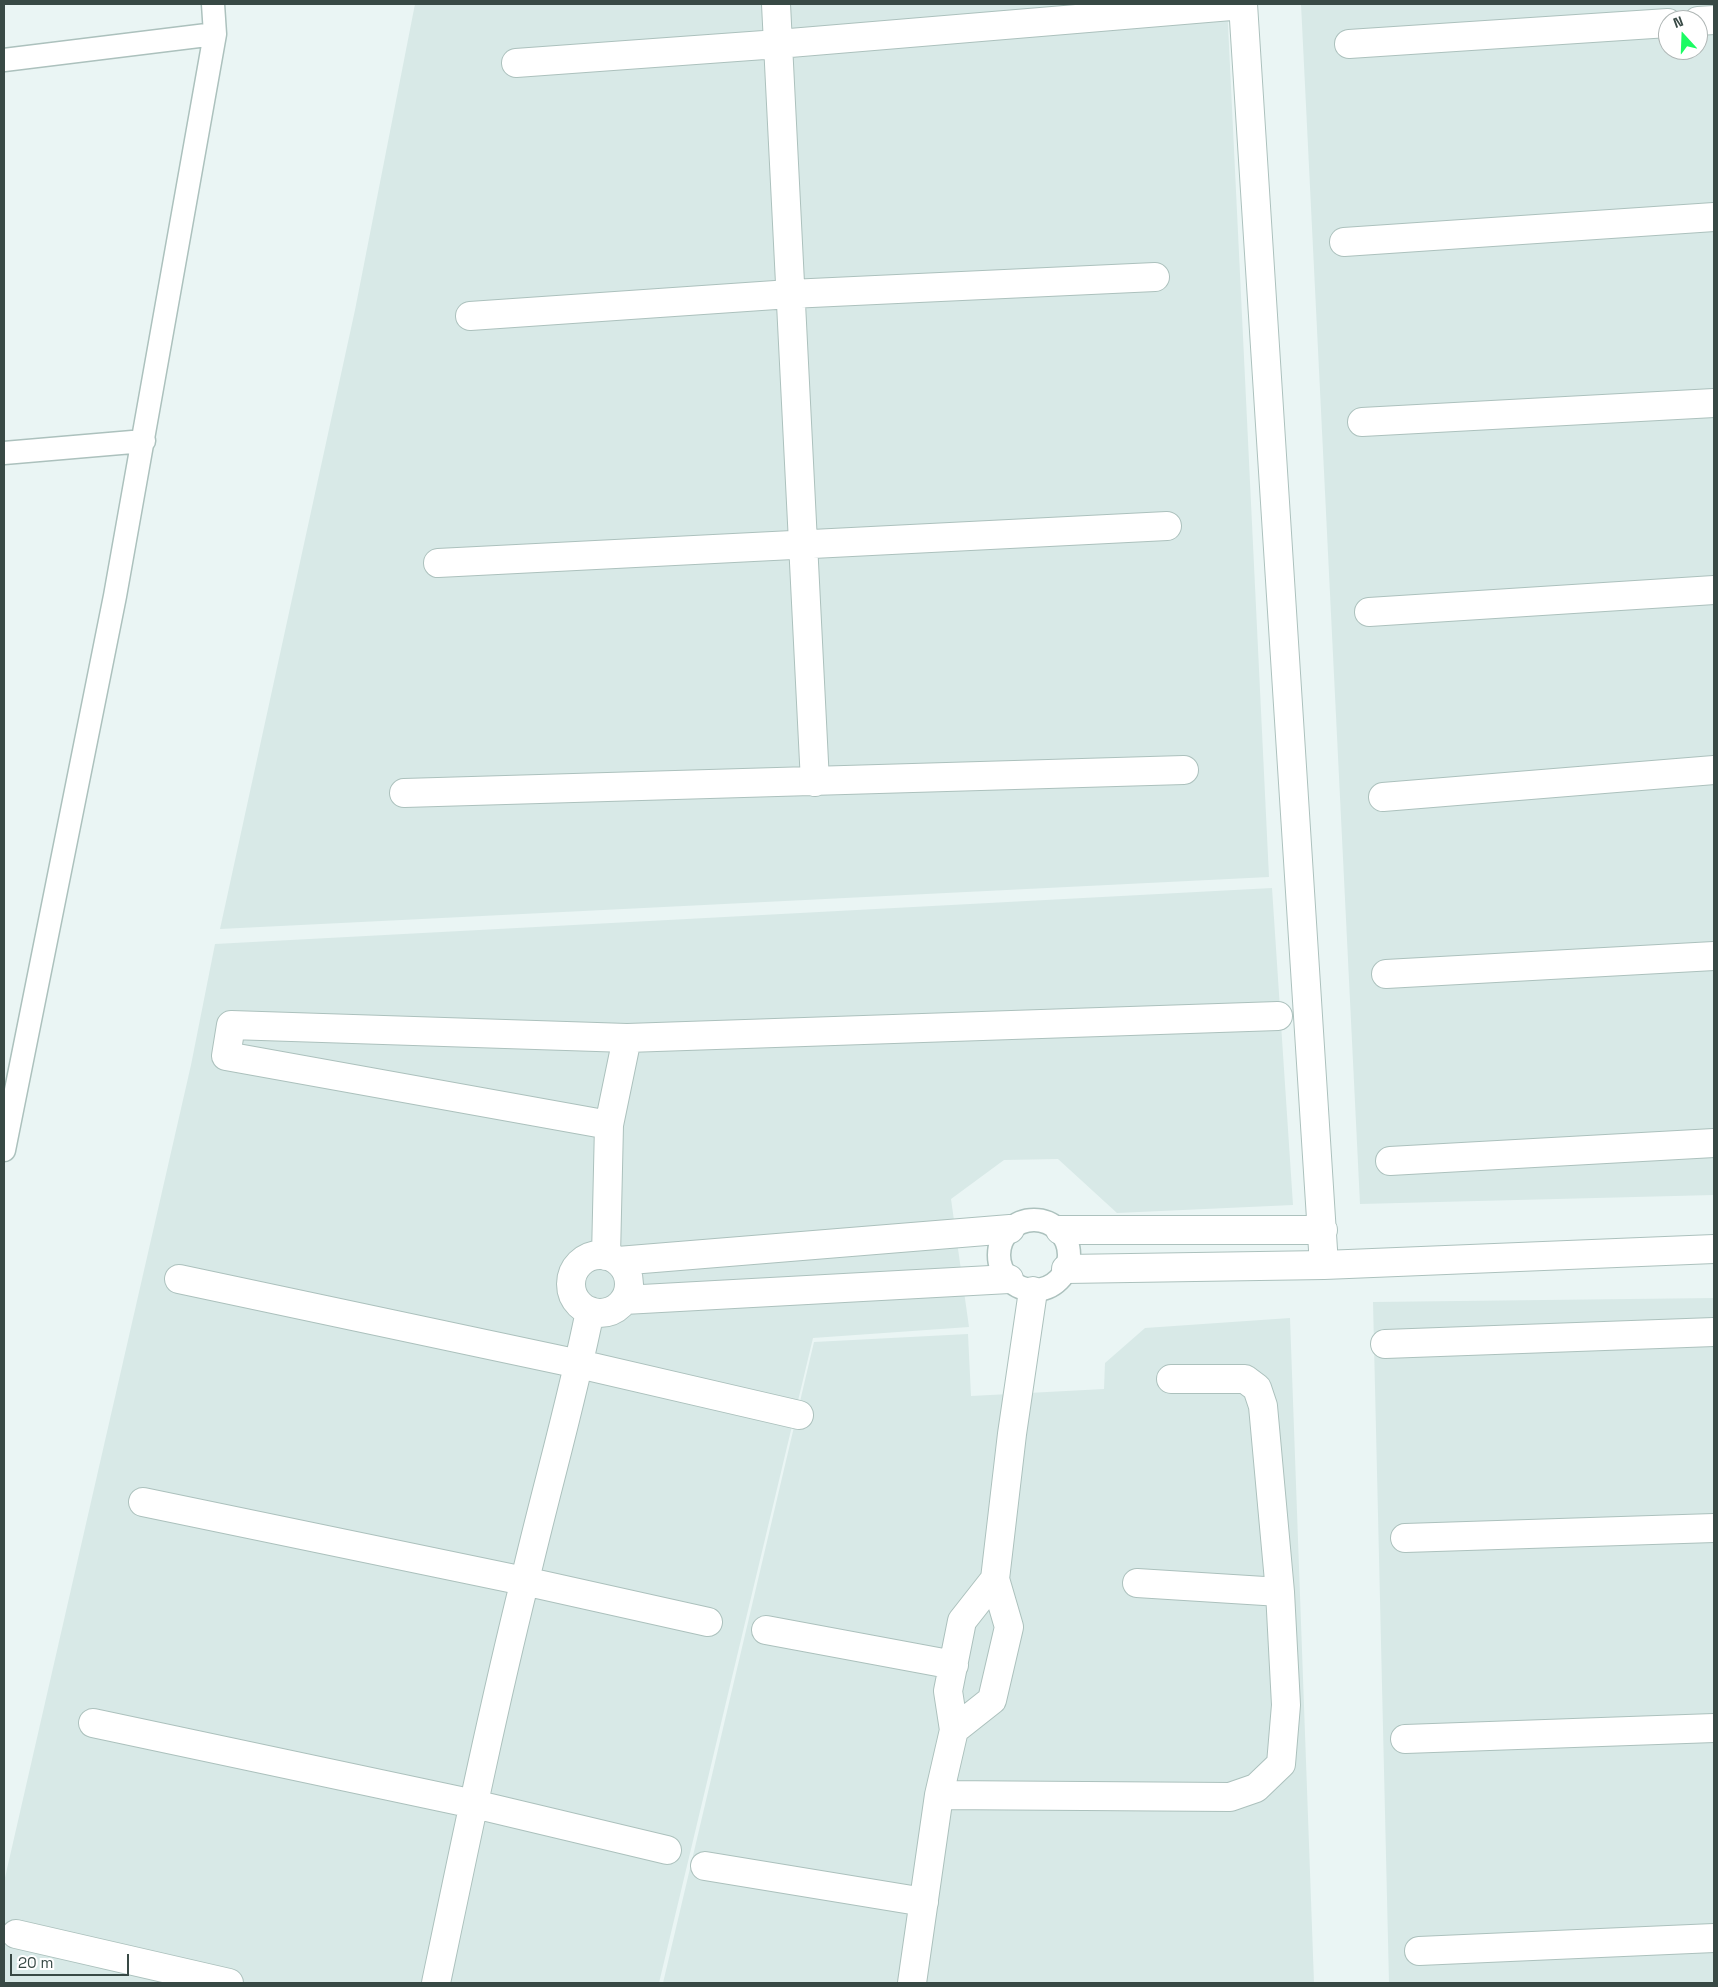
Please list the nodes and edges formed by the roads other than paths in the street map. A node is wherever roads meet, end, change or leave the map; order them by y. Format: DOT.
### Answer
graph roads {
  1 [pos="213,4"];
  2 [pos="776,4"];
  3 [pos="1243,4"];
  4 [pos="1658,24"];
  5 [pos="215,34"];
  6 [pos="778,44"];
  7 [pos="1349,44"];
  8 [pos="4,60"];
  9 [pos="516,63"];
  10 [pos="1714,217"];
  11 [pos="1344,242"];
  12 [pos="1155,277"];
  13 [pos="790,294"];
  14 [pos="470,316"];
  15 [pos="1714,403"];
  16 [pos="1362,422"];
  17 [pos="144,441"];
  18 [pos="4,453"];
  19 [pos="1166,526"];
  20 [pos="803,546"];
  21 [pos="438,563"];
  22 [pos="1714,590"];
  23 [pos="1369,612"];
  24 [pos="1184,770"];
  25 [pos="1714,770"];
  26 [pos="815,782"];
  27 [pos="404,793"];
  28 [pos="1383,797"];
  29 [pos="1714,956"];
  30 [pos="1386,974"];
  31 [pos="1278,1016"];
  32 [pos="627,1038"];
  33 [pos="609,1125"];
  34 [pos="1714,1143"];
  35 [pos="4,1150"];
  36 [pos="1390,1161"];
  37 [pos="1010,1229"];
  38 [pos="1060,1230"];
  39 [pos="1323,1230"];
  40 [pos="1714,1249"];
  41 [pos="612,1258"];
  42 [pos="1324,1265"];
  43 [pos="1066,1269"];
  44 [pos="1009,1279"];
  45 [pos="179,1280"];
  46 [pos="1033,1290"];
  47 [pos="624,1300"];
  48 [pos="590,1311"];
  49 [pos="1714,1332"];
  50 [pos="1385,1344"];
  51 [pos="579,1364"];
  52 [pos="1172,1379"];
  53 [pos="799,1415"];
  54 [pos="143,1502"];
  55 [pos="1714,1528"];
  56 [pos="1405,1538"];
  57 [pos="995,1579"];
  58 [pos="524,1581"];
  59 [pos="1137,1583"];
  60 [pos="1280,1592"];
  61 [pos="708,1622"];
  62 [pos="766,1630"];
  63 [pos="954,1665"];
  64 [pos="93,1722"];
  65 [pos="1714,1728"];
  66 [pos="954,1730"];
  67 [pos="1405,1739"];
  68 [pos="939,1795"];
  69 [pos="474,1804"];
  70 [pos="667,1850"];
  71 [pos="705,1866"];
  72 [pos="924,1902"];
  73 [pos="16,1934"];
  74 [pos="1714,1938"];
  75 [pos="1418,1951"];
  76 [pos="229,1983"];
  77 [pos="436,1983"];
  78 [pos="912,1983"];
  1 -- 5 [label="lane"];
  2 -- 6 [label="street"];
  3 -- 6 [label="street"];
  3 -- 39 [label="street"];
  4 -- 7 [label="street"];
  5 -- 8 [label="lane"];
  5 -- 17 [label="lane"];
  6 -- 9 [label="street"];
  6 -- 13 [label="street"];
  10 -- 11 [label="street"];
  12 -- 13 [label="street"];
  13 -- 14 [label="street"];
  13 -- 20 [label="street"];
  15 -- 16 [label="street"];
  17 -- 18 [label="lane"];
  17 -- 35 [label="lane"];
  19 -- 20 [label="street"];
  20 -- 21 [label="street"];
  20 -- 26 [label="street"];
  22 -- 23 [label="street"];
  24 -- 26 [label="street"];
  25 -- 28 [label="street"];
  26 -- 27 [label="street"];
  29 -- 30 [label="street"];
  31 -- 32 [label="street"];
  32 -- 33 [label="street"];
  32 -- 33 [label="street"];
  33 -- 41 [label="street"];
  34 -- 36 [label="street"];
  37 -- 38 [label="lane"];
  37 -- 41 [label="street"];
  37 -- 44 [label="lane"];
  38 -- 39 [label="street"];
  38 -- 43 [label="lane"];
  39 -- 42 [label="street"];
  40 -- 42 [label="street"];
  41 -- 47 [label="street"];
  41 -- 48 [label="street"];
  42 -- 43 [label="street"];
  43 -- 46 [label="lane"];
  44 -- 46 [label="lane"];
  44 -- 47 [label="street"];
  45 -- 51 [label="street"];
  46 -- 57 [label="street"];
  47 -- 48 [label="street"];
  48 -- 51 [label="street"];
  49 -- 50 [label="street"];
  51 -- 53 [label="street"];
  51 -- 58 [label="street"];
  52 -- 60 [label="street"];
  54 -- 58 [label="street"];
  55 -- 56 [label="street"];
  57 -- 63 [label="street"];
  57 -- 66 [label="street"];
  58 -- 61 [label="street"];
  58 -- 69 [label="street"];
  59 -- 60 [label="street"];
  60 -- 68 [label="street"];
  62 -- 63 [label="street"];
  63 -- 66 [label="street"];
  64 -- 69 [label="street"];
  65 -- 67 [label="street"];
  66 -- 68 [label="street"];
  68 -- 72 [label="street"];
  69 -- 70 [label="street"];
  69 -- 77 [label="street"];
  71 -- 72 [label="street"];
  72 -- 78 [label="street"];
  73 -- 76 [label="street"];
  74 -- 75 [label="street"];
}
